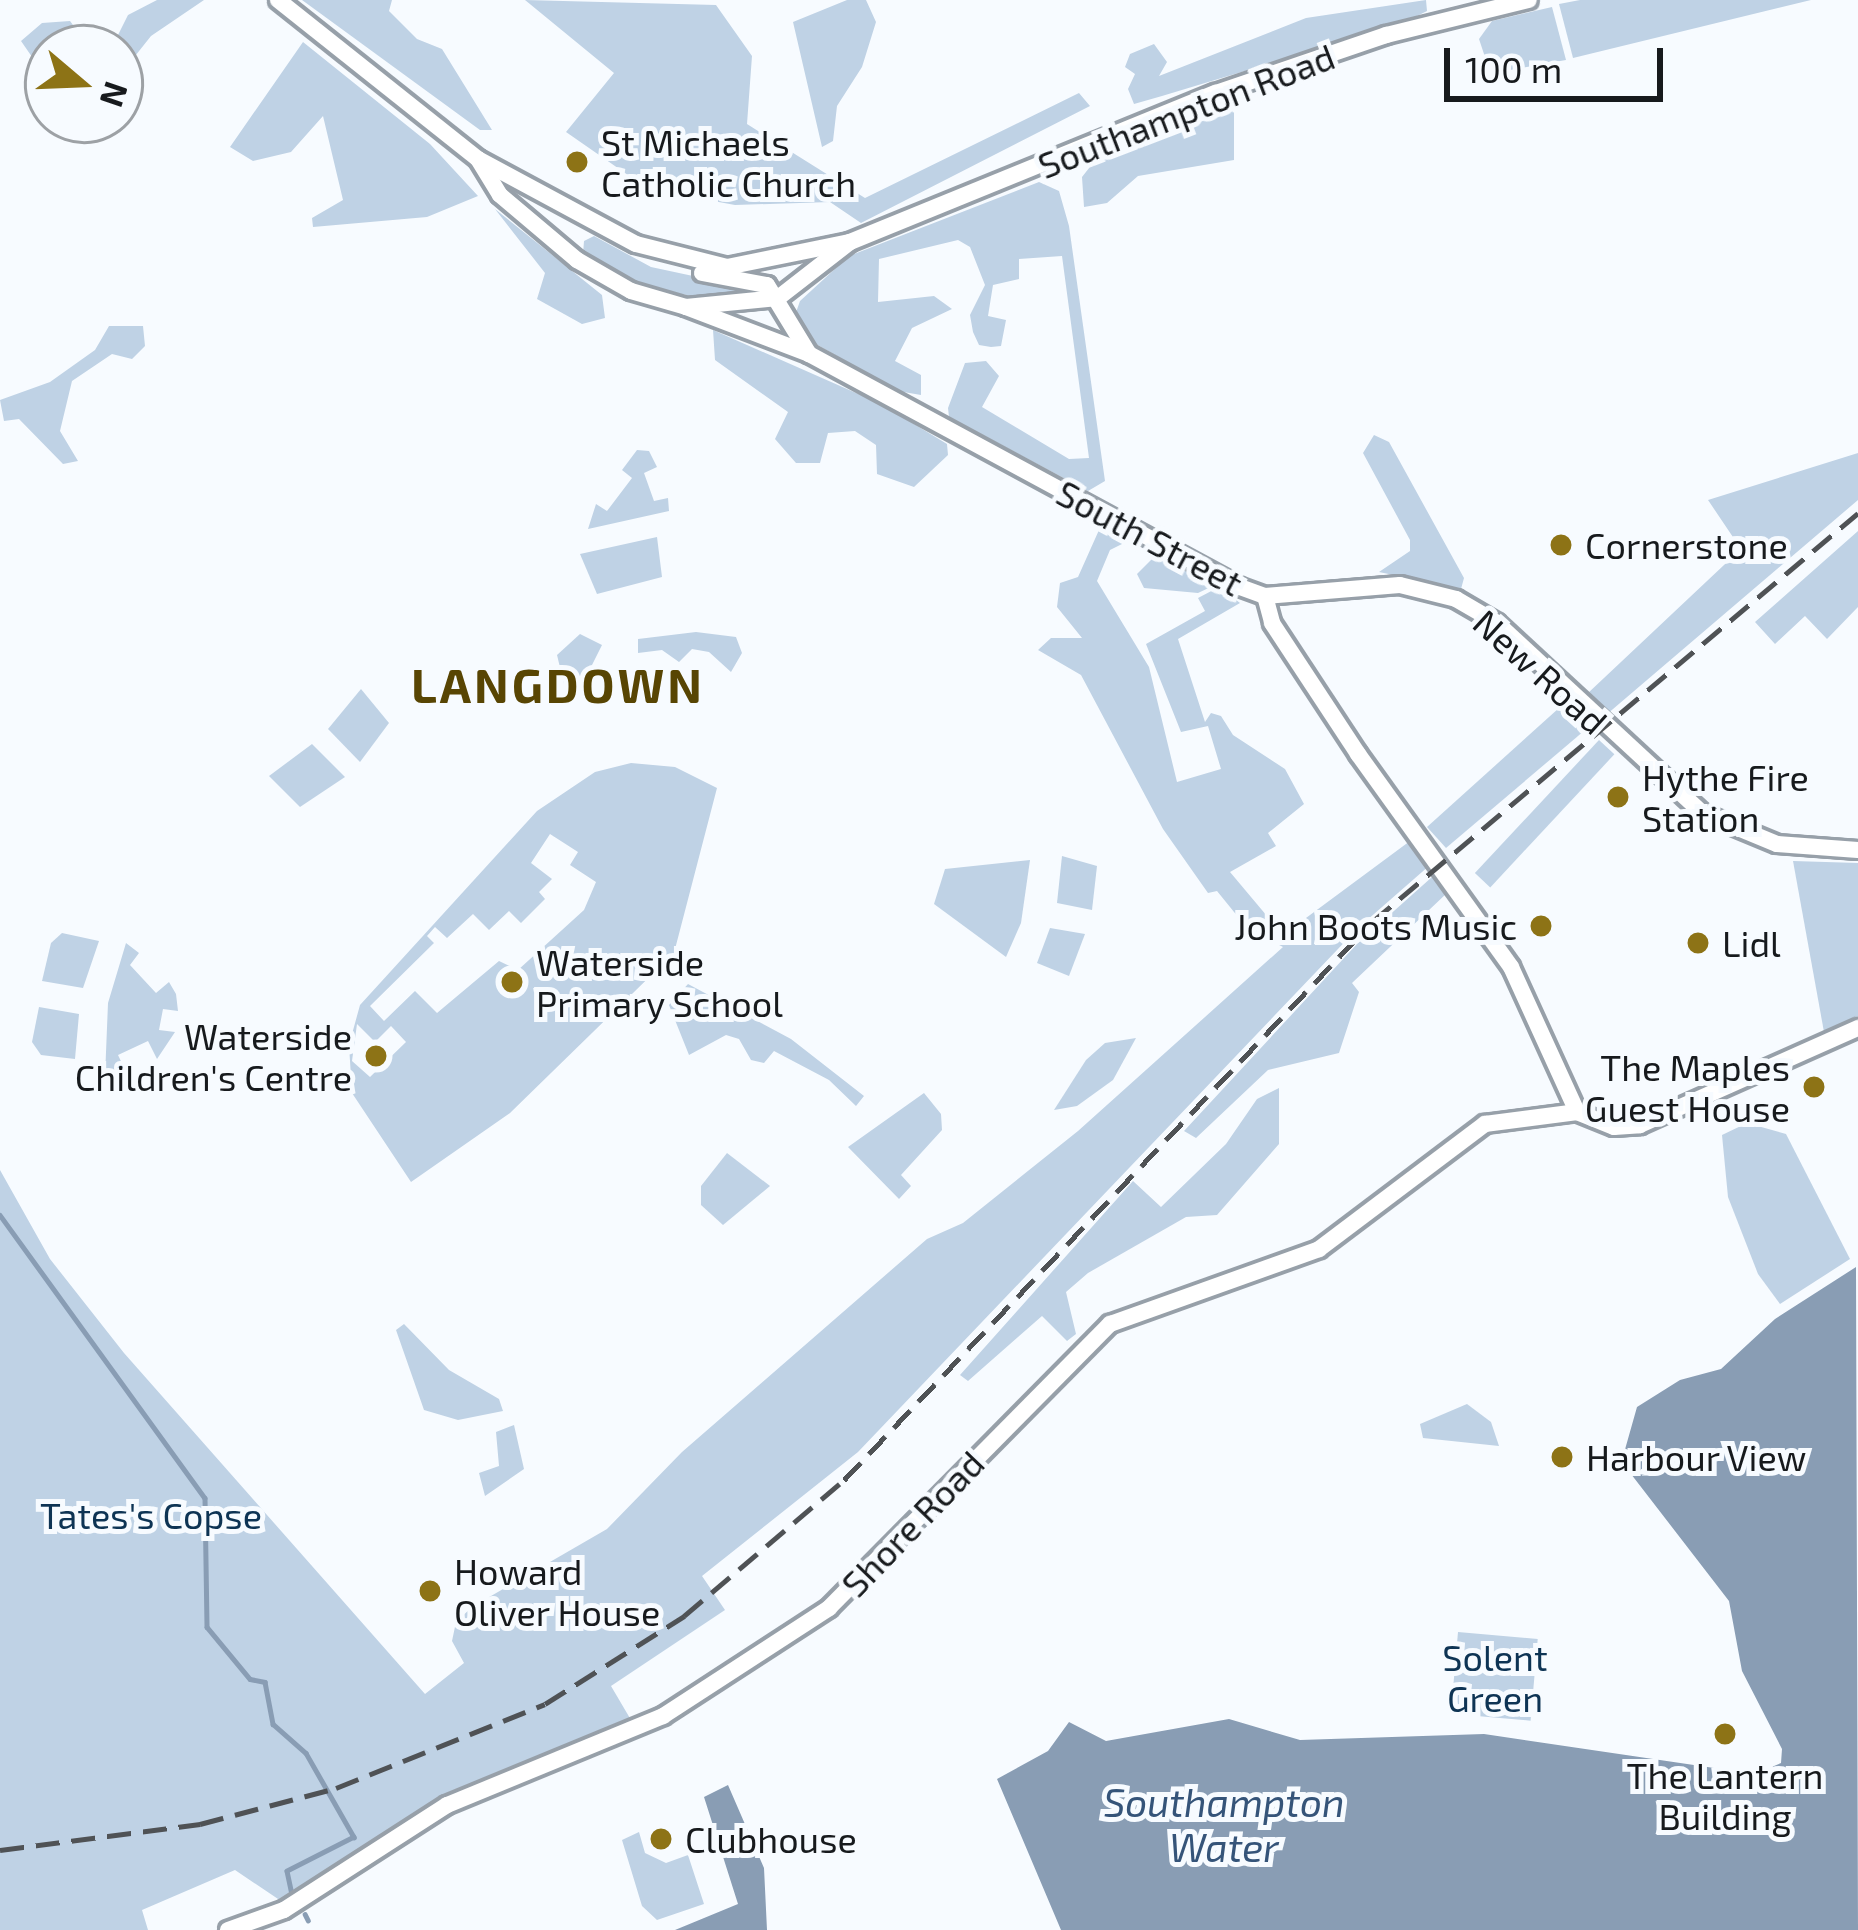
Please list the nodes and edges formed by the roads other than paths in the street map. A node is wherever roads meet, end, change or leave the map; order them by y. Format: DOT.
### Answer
graph roads {
  1 [pos="278,0"];
  2 [pos="1529,0"];
  3 [pos="478,159"];
  4 [pos="592,223"];
  5 [pos="850,242"];
  6 [pos="636,244"];
  7 [pos="577,260"];
  8 [pos="778,298"];
  9 [pos="686,307"];
  10 [pos="809,354"];
  11 [pos="1265,596"];
  12 [pos="1858,850"];
  13 [pos="1858,1028"];
  14 [pos="1577,1112"];
  15 [pos="228,1930"];
  1 -- 3 [label="street, Southampton Road"];
  2 -- 5 [label="street, Southampton Road"];
  3 -- 4 [label="street, Southampton Road"];
  3 -- 7 [label="street, Southampton Road"];
  4 -- 6 [label="street, Southampton Road"];
  4 -- 7 [label="street"];
  5 -- 6 [label="street, Southampton Road"];
  5 -- 8 [label="street, Southampton Road"];
  6 -- 8 [label="street"];
  7 -- 9 [label="street, Southampton Road"];
  8 -- 9 [label="street, Southampton Road"];
  8 -- 10 [label="street"];
  9 -- 10 [label="street, South Street"];
  10 -- 11 [label="street, South Street"];
  11 -- 12 [label="street, New Road"];
  11 -- 14 [label="street, South Street"];
  13 -- 14 [label="street"];
  14 -- 15 [label="street, Shore Road"];
}
